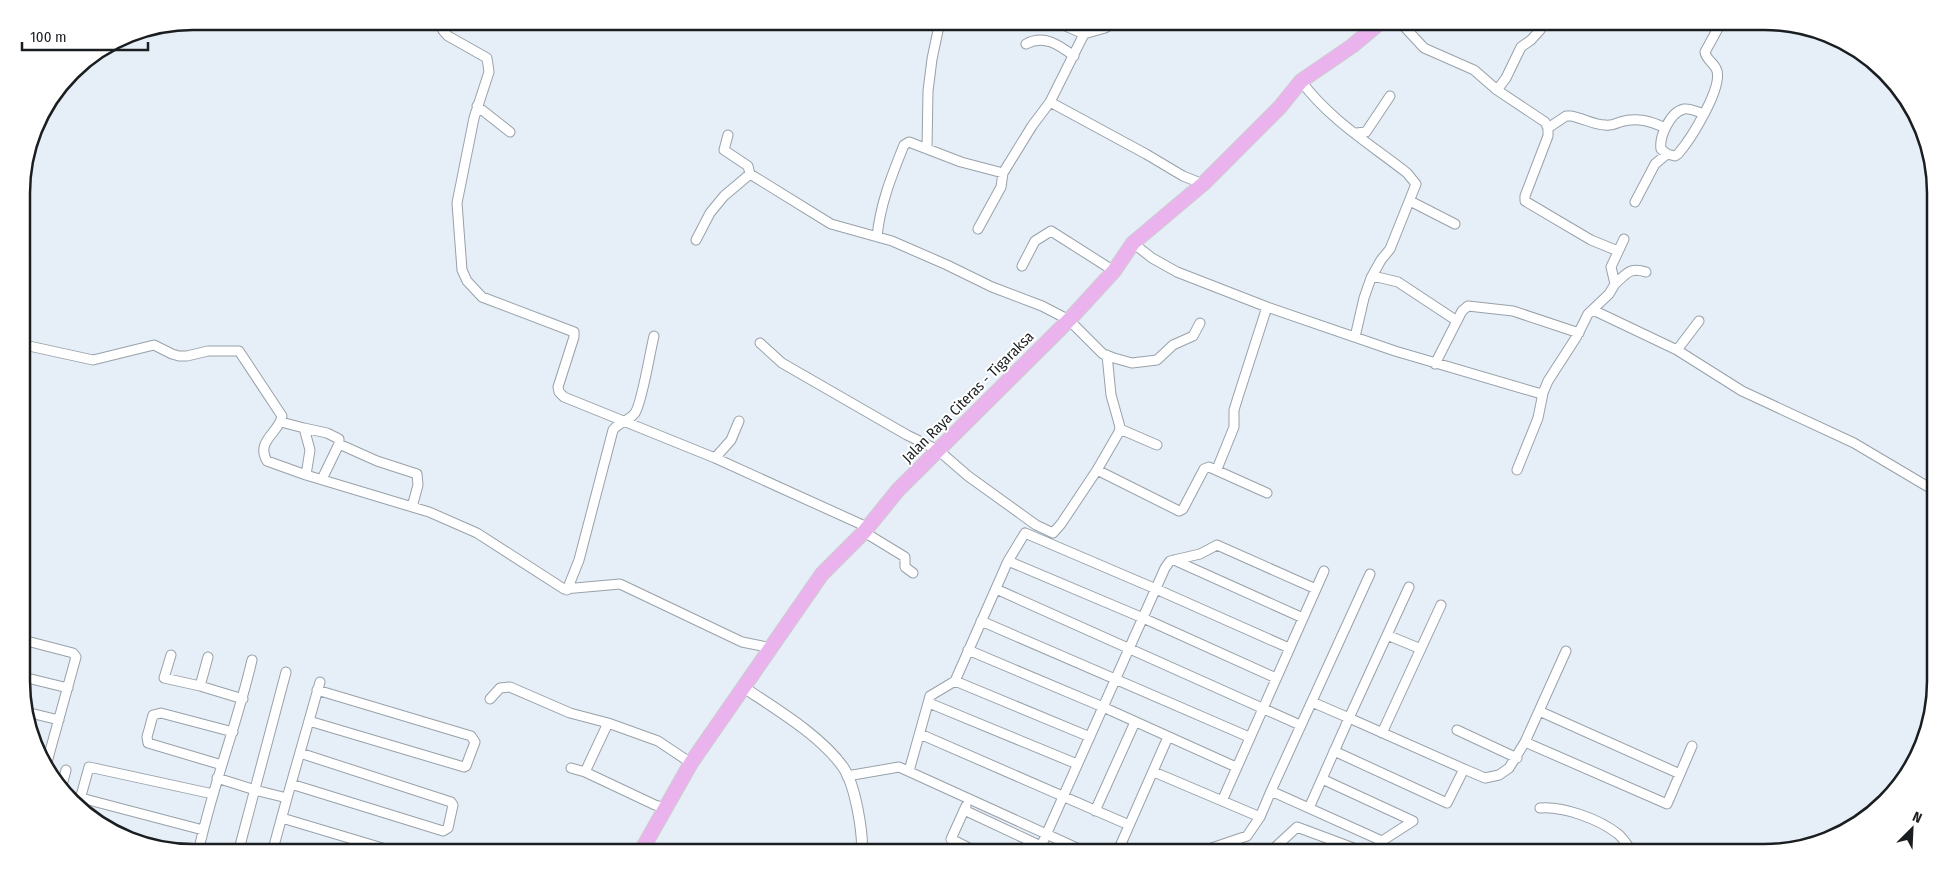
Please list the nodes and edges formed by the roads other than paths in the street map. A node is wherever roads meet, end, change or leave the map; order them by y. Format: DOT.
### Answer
graph roads {
  1 [pos="443,30"];
  2 [pos="938,30"];
  3 [pos="1075,30"];
  4 [pos="1098,30"];
  5 [pos="1371,30"];
  6 [pos="1407,30"];
  7 [pos="1540,30"];
  8 [pos="1717,30"];
  9 [pos="1084,34"];
  10 [pos="1026,44"];
  11 [pos="1074,56"];
  12 [pos="1301,81"];
  13 [pos="1497,90"];
  14 [pos="1390,96"];
  15 [pos="1050,102"];
  16 [pos="477,106"];
  17 [pos="1704,114"];
  18 [pos="1548,128"];
  19 [pos="1666,128"];
  20 [pos="510,132"];
  21 [pos="1356,133"];
  22 [pos="728,135"];
  23 [pos="927,149"];
  24 [pos="1667,154"];
  25 [pos="750,174"];
  26 [pos="1003,174"];
  27 [pos="1203,184"];
  28 [pos="1410,201"];
  29 [pos="1635,202"];
  30 [pos="1455,224"];
  31 [pos="978,229"];
  32 [pos="876,237"];
  33 [pos="1624,239"];
  34 [pos="696,240"];
  35 [pos="1133,243"];
  36 [pos="1618,251"];
  37 [pos="1022,266"];
  38 [pos="1114,271"];
  39 [pos="1646,272"];
  40 [pos="1373,276"];
  41 [pos="1615,284"];
  42 [pos="1267,307"];
  43 [pos="1593,310"];
  44 [pos="1069,320"];
  45 [pos="1457,321"];
  46 [pos="1699,321"];
  47 [pos="1200,323"];
  48 [pos="1579,333"];
  49 [pos="654,336"];
  50 [pos="1355,336"];
  51 [pos="760,343"];
  52 [pos="30,348"];
  53 [pos="1677,350"];
  54 [pos="1107,355"];
  55 [pos="1435,364"];
  56 [pos="1543,393"];
  57 [pos="622,421"];
  58 [pos="739,421"];
  59 [pos="282,422"];
  60 [pos="304,428"];
  61 [pos="1120,429"];
  62 [pos="339,444"];
  63 [pos="1157,445"];
  64 [pos="938,450"];
  65 [pos="715,458"];
  66 [pos="1217,469"];
  67 [pos="1097,470"];
  68 [pos="1517,470"];
  69 [pos="306,475"];
  70 [pos="322,479"];
  71 [pos="1927,486"];
  72 [pos="1267,493"];
  73 [pos="412,507"];
  74 [pos="866,529"];
  75 [pos="1174,560"];
  76 [pos="1008,561"];
  77 [pos="1324,571"];
  78 [pos="913,573"];
  79 [pos="1370,574"];
  80 [pos="1156,588"];
  81 [pos="1409,588"];
  82 [pos="996,589"];
  83 [pos="1316,589"];
  84 [pos="567,590"];
  85 [pos="1441,604"];
  86 [pos="1143,618"];
  87 [pos="1303,618"];
  88 [pos="980,621"];
  89 [pos="1387,635"];
  90 [pos="30,642"];
  91 [pos="772,648"];
  92 [pos="1130,648"];
  93 [pos="1289,648"];
  94 [pos="968,650"];
  95 [pos="1420,650"];
  96 [pos="1566,651"];
  97 [pos="171,655"];
  98 [pos="208,657"];
  99 [pos="252,660"];
  100 [pos="286,672"];
  101 [pos="1276,678"];
  102 [pos="30,679"];
  103 [pos="1116,679"];
  104 [pos="955,681"];
  105 [pos="200,686"];
  106 [pos="743,687"];
  107 [pos="68,688"];
  108 [pos="243,699"];
  109 [pos="490,699"];
  110 [pos="1312,702"];
  111 [pos="929,703"];
  112 [pos="1103,707"];
  113 [pos="1262,708"];
  114 [pos="1539,711"];
  115 [pos="34,714"];
  116 [pos="1349,718"];
  117 [pos="59,720"];
  118 [pos="309,721"];
  119 [pos="1135,722"];
  120 [pos="608,724"];
  121 [pos="1300,725"];
  122 [pos="1457,730"];
  123 [pos="233,732"];
  124 [pos="1382,733"];
  125 [pos="920,734"];
  126 [pos="1090,736"];
  127 [pos="1168,737"];
  128 [pos="1249,737"];
  129 [pos="1525,742"];
  130 [pos="1692,746"];
  131 [pos="46,751"];
  132 [pos="1334,751"];
  133 [pos="300,753"];
  134 [pos="1517,758"];
  135 [pos="691,763"];
  136 [pos="1077,764"];
  137 [pos="222,765"];
  138 [pos="1236,767"];
  139 [pos="571,768"];
  140 [pos="1464,769"];
  141 [pos="66,770"];
  142 [pos="908,771"];
  143 [pos="585,772"];
  144 [pos="1154,772"];
  145 [pos="1680,774"];
  146 [pos="847,776"];
  147 [pos="217,778"];
  148 [pos="64,779"];
  149 [pos="1322,779"];
  150 [pos="291,784"];
  151 [pos="255,790"];
  152 [pos="1271,791"];
  153 [pos="212,794"];
  154 [pos="80,798"];
  155 [pos="287,798"];
  156 [pos="969,798"];
  157 [pos="1062,798"];
  158 [pos="84,801"];
  159 [pos="1222,801"];
  160 [pos="666,808"];
  161 [pos="1309,808"];
  162 [pos="1540,808"];
  163 [pos="964,810"];
  164 [pos="1095,811"];
  165 [pos="1260,817"];
  166 [pos="282,818"];
  167 [pos="1129,825"];
  168 [pos="203,830"];
  169 [pos="1046,834"];
  170 [pos="200,844"];
  171 [pos="240,844"];
  172 [pos="277,844"];
  173 [pos="369,844"];
  174 [pos="645,844"];
  175 [pos="863,844"];
  176 [pos="961,844"];
  177 [pos="1029,844"];
  178 [pos="1041,844"];
  179 [pos="1069,844"];
  180 [pos="1121,844"];
  181 [pos="1222,844"];
  182 [pos="1279,844"];
  183 [pos="1343,844"];
  184 [pos="1627,844"];
  1 -- 16 [label="street"];
  2 -- 23 [label="street"];
  3 -- 9 [label="street"];
  4 -- 9 [label="street"];
  5 -- 12 [label="main road, Jalan Raya Citeras - Tigaraksa"];
  6 -- 13 [label="street"];
  7 -- 13 [label="street"];
  8 -- 17 [label="street"];
  9 -- 11 [label="street"];
  10 -- 11 [label="street"];
  11 -- 15 [label="street"];
  12 -- 21 [label="street"];
  12 -- 27 [label="main road, Jalan Raya Citeras - Tigaraksa"];
  13 -- 18 [label="street"];
  14 -- 21 [label="street"];
  15 -- 26 [label="street"];
  15 -- 27 [label="street"];
  16 -- 20 [label="street"];
  16 -- 57 [label="street"];
  17 -- 19 [label="street"];
  17 -- 24 [label="street"];
  18 -- 19 [label="street"];
  18 -- 36 [label="street"];
  19 -- 24 [label="street"];
  21 -- 28 [label="street"];
  22 -- 25 [label="street"];
  23 -- 26 [label="street"];
  23 -- 32 [label="street"];
  24 -- 29 [label="street"];
  25 -- 32 [label="street"];
  25 -- 34 [label="street"];
  26 -- 31 [label="street"];
  27 -- 35 [label="main road, Jalan Raya Citeras - Tigaraksa"];
  28 -- 30 [label="street"];
  28 -- 40 [label="street"];
  32 -- 44 [label="street"];
  33 -- 36 [label="street"];
  35 -- 38 [label="main road, Jalan Raya Citeras - Tigaraksa"];
  35 -- 42 [label="street"];
  36 -- 41 [label="street"];
  37 -- 38 [label="street"];
  38 -- 44 [label="main road, Jalan Raya Citeras - Tigaraksa"];
  39 -- 41 [label="street"];
  40 -- 45 [label="street"];
  40 -- 50 [label="street"];
  41 -- 43 [label="street"];
  42 -- 50 [label="street"];
  42 -- 66 [label="street"];
  43 -- 48 [label="street"];
  43 -- 53 [label="street"];
  44 -- 54 [label="street"];
  44 -- 64 [label="main road, Jalan Raya Citeras - Tigaraksa"];
  45 -- 48 [label="street"];
  45 -- 55 [label="street"];
  46 -- 53 [label="street"];
  47 -- 54 [label="street"];
  48 -- 56 [label="street"];
  49 -- 57 [label="street"];
  50 -- 55 [label="street"];
  51 -- 64 [label="street"];
  52 -- 59 [label="street"];
  53 -- 71 [label="street"];
  54 -- 61 [label="street"];
  55 -- 56 [label="street"];
  56 -- 68 [label="street"];
  57 -- 65 [label="street"];
  57 -- 84 [label="street"];
  58 -- 65 [label="street"];
  59 -- 60 [label="street"];
  59 -- 69 [label="street"];
  60 -- 62 [label="street"];
  60 -- 69 [label="street"];
  61 -- 63 [label="street"];
  61 -- 67 [label="street"];
  62 -- 70 [label="street"];
  62 -- 73 [label="street"];
  64 -- 67 [label="street"];
  64 -- 74 [label="main road, Jalan Raya Citeras - Tigaraksa"];
  65 -- 74 [label="street"];
  66 -- 67 [label="street"];
  66 -- 72 [label="street"];
  69 -- 70 [label="street"];
  70 -- 73 [label="street"];
  73 -- 84 [label="street"];
  74 -- 78 [label="street"];
  74 -- 91 [label="main road, Jalan Raya Citeras - Tigaraksa"];
  75 -- 80 [label="street"];
  75 -- 83 [label="street"];
  75 -- 87 [label="street"];
  76 -- 80 [label="street"];
  76 -- 82 [label="street"];
  76 -- 86 [label="street"];
  77 -- 83 [label="street"];
  79 -- 110 [label="street"];
  80 -- 86 [label="street"];
  80 -- 93 [label="street"];
  81 -- 89 [label="street"];
  82 -- 88 [label="street"];
  82 -- 92 [label="street"];
  83 -- 87 [label="street"];
  84 -- 91 [label="street"];
  85 -- 95 [label="street"];
  86 -- 92 [label="street"];
  86 -- 101 [label="street"];
  87 -- 93 [label="street"];
  88 -- 94 [label="street"];
  88 -- 103 [label="street"];
  89 -- 95 [label="street"];
  89 -- 116 [label="street"];
  90 -- 107 [label="street"];
  91 -- 106 [label="main road, Jalan Raya Citeras - Tigaraksa"];
  92 -- 103 [label="street"];
  92 -- 113 [label="street"];
  93 -- 101 [label="street"];
  94 -- 104 [label="street"];
  94 -- 112 [label="street"];
  95 -- 124 [label="street"];
  96 -- 114 [label="street"];
  97 -- 105 [label="street"];
  98 -- 105 [label="street"];
  99 -- 108 [label="street"];
  100 -- 151 [label="street"];
  101 -- 113 [label="street"];
  102 -- 107 [label="street"];
  103 -- 112 [label="street"];
  103 -- 128 [label="street"];
  104 -- 111 [label="street"];
  104 -- 126 [label="street"];
  105 -- 108 [label="street"];
  106 -- 135 [label="main road, Jalan Raya Citeras - Tigaraksa"];
  106 -- 146 [label="street"];
  107 -- 117 [label="street"];
  108 -- 123 [label="street"];
  109 -- 120 [label="street"];
  110 -- 116 [label="street"];
  110 -- 121 [label="street"];
  111 -- 125 [label="street"];
  111 -- 136 [label="street"];
  112 -- 119 [label="street"];
  112 -- 126 [label="street"];
  113 -- 121 [label="street"];
  113 -- 128 [label="street"];
  114 -- 129 [label="street"];
  114 -- 145 [label="street"];
  115 -- 117 [label="street"];
  116 -- 124 [label="street"];
  116 -- 132 [label="street"];
  117 -- 131 [label="street"];
  118 -- 118 [label="street"];
  118 -- 133 [label="street"];
  119 -- 127 [label="street"];
  119 -- 164 [label="street"];
  120 -- 135 [label="street"];
  120 -- 143 [label="street"];
  121 -- 152 [label="street"];
  122 -- 134 [label="street"];
  123 -- 137 [label="street"];
  123 -- 137 [label="street"];
  124 -- 140 [label="street"];
  125 -- 142 [label="street"];
  125 -- 157 [label="street"];
  126 -- 136 [label="street"];
  127 -- 138 [label="street"];
  127 -- 144 [label="street"];
  128 -- 138 [label="street"];
  129 -- 134 [label="street"];
  129 -- 145 [label="street"];
  130 -- 145 [label="street"];
  132 -- 140 [label="street"];
  132 -- 149 [label="street"];
  133 -- 150 [label="street"];
  133 -- 150 [label="street"];
  134 -- 140 [label="street"];
  135 -- 160 [label="main road, Jalan Raya Citeras - Tigaraksa"];
  136 -- 157 [label="street"];
  137 -- 147 [label="street"];
  138 -- 159 [label="street"];
  139 -- 143 [label="street"];
  141 -- 148 [label="street"];
  142 -- 146 [label="street"];
  142 -- 156 [label="street"];
  143 -- 160 [label="street"];
  144 -- 159 [label="street"];
  144 -- 167 [label="street"];
  146 -- 175 [label="street"];
  147 -- 151 [label="street"];
  147 -- 153 [label="street"];
  149 -- 161 [label="street"];
  149 -- 161 [label="street"];
  150 -- 155 [label="street"];
  151 -- 155 [label="street"];
  151 -- 171 [label="street"];
  152 -- 161 [label="street"];
  152 -- 165 [label="street"];
  153 -- 154 [label="street"];
  153 -- 168 [label="street"];
  155 -- 166 [label="street"];
  156 -- 163 [label="street"];
  156 -- 169 [label="street"];
  157 -- 164 [label="street"];
  157 -- 169 [label="street"];
  158 -- 168 [label="street"];
  159 -- 165 [label="street"];
  160 -- 174 [label="main road, Jalan Raya Citeras - Tigaraksa"];
  162 -- 184 [label="street"];
  163 -- 176 [label="street"];
  163 -- 177 [label="street"];
  164 -- 167 [label="street"];
  165 -- 181 [label="street"];
  166 -- 172 [label="street"];
  166 -- 173 [label="street"];
  167 -- 180 [label="street"];
  168 -- 170 [label="street"];
  169 -- 178 [label="street"];
  169 -- 179 [label="street"];
  182 -- 183 [label="street"];
}
